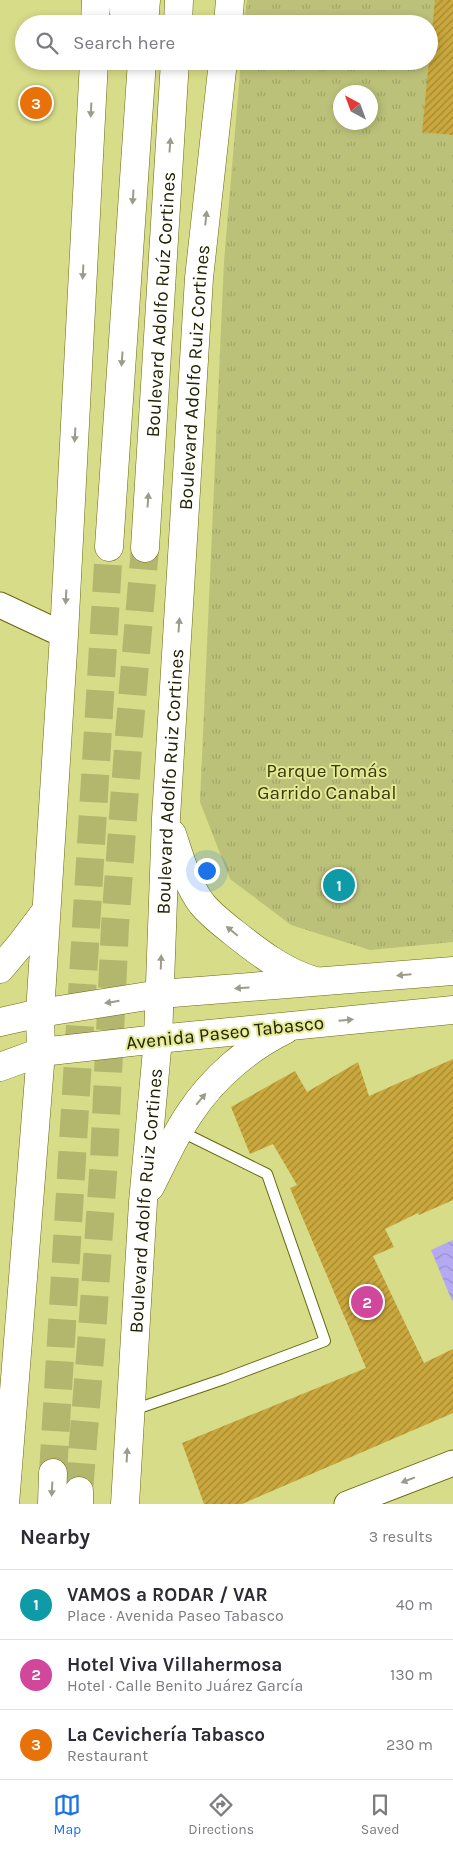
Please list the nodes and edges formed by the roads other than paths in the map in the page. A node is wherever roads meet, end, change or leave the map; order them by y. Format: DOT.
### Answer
graph roads {
  1 [pos="96,0"];
  2 [pos="122,0"];
  3 [pos="146,0"];
  4 [pos="179,0"];
  5 [pos="230,0"];
  6 [pos="95,15"];
  7 [pos="124,15"];
  8 [pos="145,15"];
  9 [pos="178,15"];
  10 [pos="229,15"];
  11 [pos="94,70"];
  12 [pos="133,70"];
  13 [pos="141,70"];
  14 [pos="174,70"];
  15 [pos="222,70"];
  16 [pos="139,105"];
  17 [pos="109,547"];
  18 [pos="145,548"];
  19 [pos="0,605"];
  20 [pos="64,635"];
  21 [pos="166,818"];
  22 [pos="46,911"];
  23 [pos="0,969"];
  24 [pos="453,971"];
  25 [pos="318,982"];
  26 [pos="160,994"];
  27 [pos="453,1010"];
  28 [pos="40,1013"];
  29 [pos="0,1022"];
  30 [pos="295,1025"];
  31 [pos="158,1039"];
  32 [pos="41,1052"];
  33 [pos="0,1067"];
  34 [pos="179,1131"];
  35 [pos="143,1202"];
  36 [pos="0,1311"];
  37 [pos="17,1354"];
  38 [pos="129,1412"];
  39 [pos="453,1463"];
  40 [pos="53,1473"];
  41 [pos="4,1492"];
  42 [pos="52,1504"];
  43 [pos="125,1504"];
  44 [pos="347,1504"];
  1 -- 6 [label="main road"];
  2 -- 7 [label="main road"];
  3 -- 8 [label="main road"];
  4 -- 9 [label="main road"];
  5 -- 10 [label="main road"];
  11 -- 20 [label="main road, one-way"];
  12 -- 16 [label="main road"];
  13 -- 16 [label="main road, Boulevard Adolfo Ruíz Cortines"];
  18 -- 14 [label="main road, Boulevard Adolfo Ruíz Cortines, one-way"];
  21 -- 15 [label="main road, Boulevard Adolfo Ruiz Cortines, one-way"];
  16 -- 17 [label="main road, Boulevard Adolfo Ruíz Cortines, one-way"];
  19 -- 20 [label="street"];
  20 -- 22 [label="main road"];
  25 -- 21 [label="main road, one-way"];
  26 -- 21 [label="main road, Boulevard Adolfo Ruiz Cortines, one-way"];
  22 -- 23 [label="main road"];
  22 -- 28 [label="main road"];
  24 -- 25 [label="main road, one-way"];
  25 -- 26 [label="main road, one-way"];
  26 -- 28 [label="main road, one-way"];
  26 -- 31 [label="main road, Boulevard Adolfo Ruiz Cortines"];
  30 -- 27 [label="main road, Avenida Paseo Tabasco, one-way"];
  28 -- 29 [label="main road"];
  28 -- 32 [label="main road"];
  30 -- 31 [label="main road, Avenida Paseo Tabasco"];
  34 -- 30 [label="main road, one-way"];
  31 -- 32 [label="main road, Avenida Paseo Tabasco"];
  31 -- 35 [label="main road, Boulevard Adolfo Ruiz Cortines"];
  32 -- 33 [label="main road, Avenida Paseo Tabasco"];
  32 -- 37 [label="main road"];
  34 -- 35 [label="main road"];
  34 -- 38 [label="lane"];
  35 -- 38 [label="main road, Boulevard Adolfo Ruiz Cortines"];
  36 -- 37 [label="main road"];
  37 -- 41 [label="main road"];
  43 -- 38 [label="main road, Boulevard Adolfo Ruiz Cortines, one-way"];
  39 -- 44 [label="street, one-way"];
  40 -- 42 [label="main road, one-way"];
}
